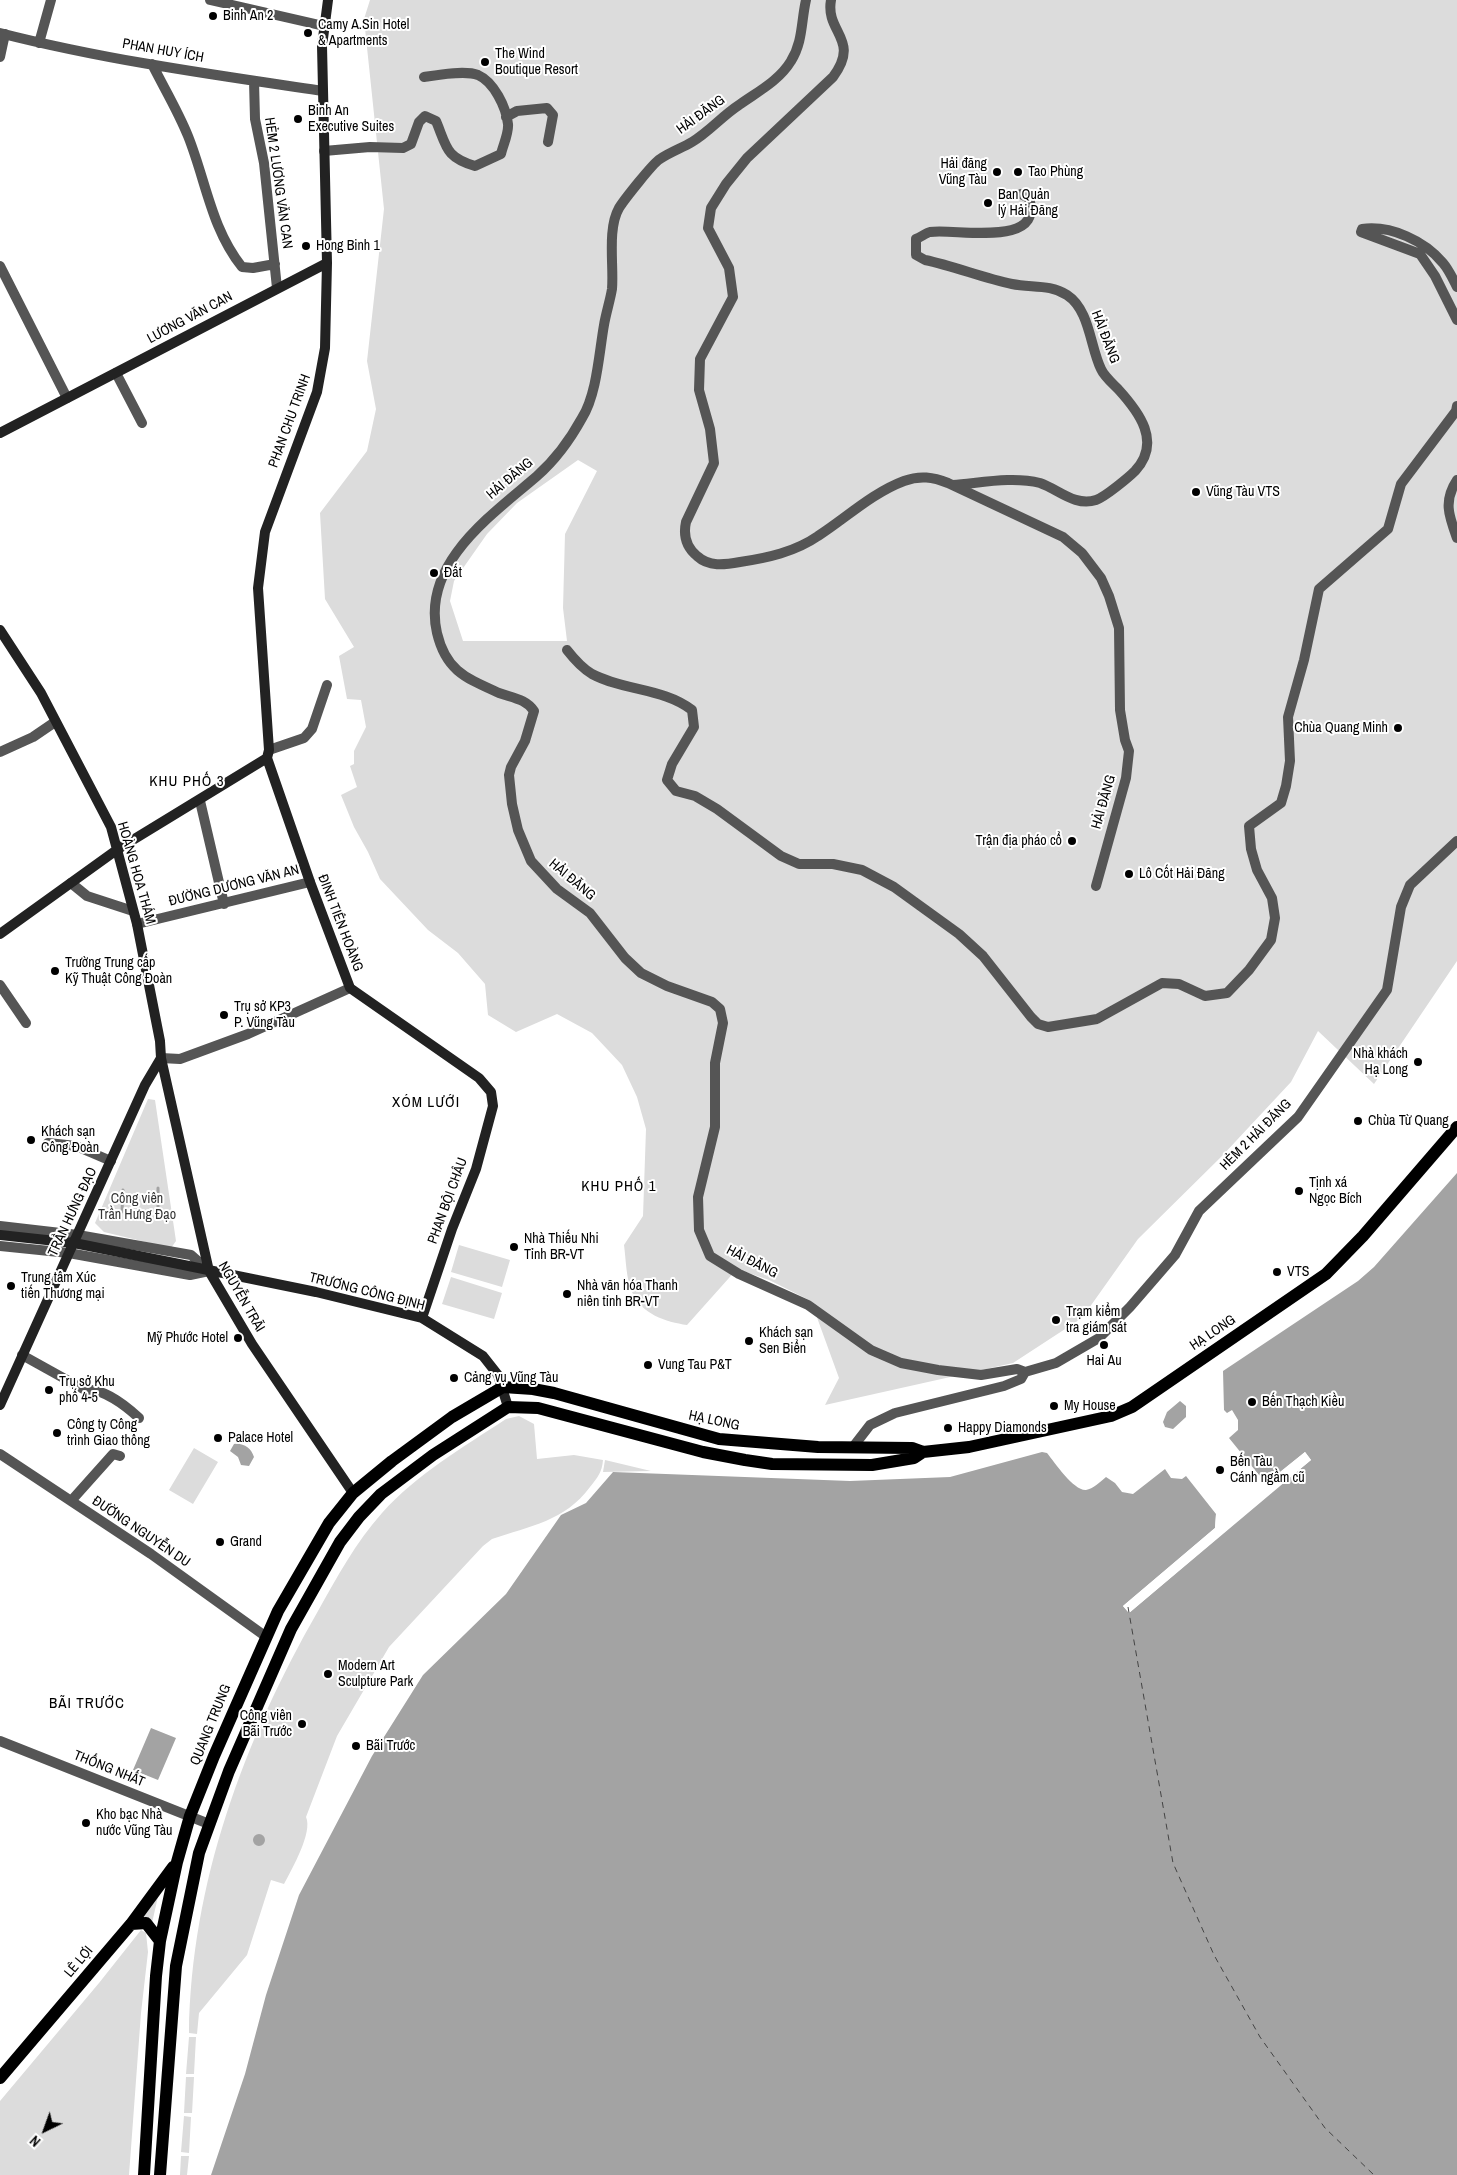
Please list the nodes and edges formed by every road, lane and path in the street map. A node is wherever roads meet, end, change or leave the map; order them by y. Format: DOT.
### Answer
graph roads {
  1 [pos="52,0"];
  2 [pos="210,0"];
  3 [pos="328,0"];
  4 [pos="806,0"];
  5 [pos="831,0"];
  6 [pos="324,26"];
  7 [pos="3,34"];
  8 [pos="39,43"];
  9 [pos="0,57"];
  10 [pos="152,64"];
  11 [pos="424,77"];
  12 [pos="254,81"];
  13 [pos="323,91"];
  14 [pos="506,117"];
  15 [pos="548,142"];
  16 [pos="324,151"];
  17 [pos="1021,194"];
  18 [pos="327,263"];
  19 [pos="275,264"];
  20 [pos="0,266"];
  21 [pos="1457,287"];
  22 [pos="277,288"];
  23 [pos="1457,320"];
  24 [pos="116,373"];
  25 [pos="67,398"];
  26 [pos="1457,406"];
  27 [pos="142,423"];
  28 [pos="0,433"];
  29 [pos="1457,480"];
  30 [pos="952,485"];
  31 [pos="1457,538"];
  32 [pos="0,630"];
  33 [pos="566,650"];
  34 [pos="327,686"];
  35 [pos="55,722"];
  36 [pos="0,752"];
  37 [pos="268,754"];
  38 [pos="200,801"];
  39 [pos="1457,841"];
  40 [pos="118,848"];
  41 [pos="310,882"];
  42 [pos="71,883"];
  43 [pos="1096,886"];
  44 [pos="224,904"];
  45 [pos="134,911"];
  46 [pos="137,924"];
  47 [pos="0,934"];
  48 [pos="0,984"];
  49 [pos="350,988"];
  50 [pos="26,1023"];
  51 [pos="161,1058"];
  52 [pos="491,1092"];
  53 [pos="1457,1127"];
  54 [pos="48,1143"];
  55 [pos="111,1161"];
  56 [pos="0,1226"];
  57 [pos="0,1235"];
  58 [pos="74,1244"];
  59 [pos="0,1246"];
  60 [pos="209,1271"];
  61 [pos="422,1318"];
  62 [pos="22,1355"];
  63 [pos="1025,1372"];
  64 [pos="502,1387"];
  65 [pos="0,1405"];
  66 [pos="508,1407"];
  67 [pos="139,1418"];
  68 [pos="719,1439"];
  69 [pos="853,1447"];
  70 [pos="923,1452"];
  71 [pos="0,1454"];
  72 [pos="718,1455"];
  73 [pos="120,1456"];
  74 [pos="852,1465"];
  75 [pos="353,1493"];
  76 [pos="71,1501"];
  77 [pos="265,1636"];
  78 [pos="0,1741"];
  79 [pos="190,1816"];
  80 [pos="209,1824"];
  81 [pos="177,1862"];
  82 [pos="131,1924"];
  83 [pos="160,1941"];
  84 [pos="0,2078"];
  85 [pos="144,2175"];
  86 [pos="160,2175"];
  1 -- 8 [label="street"];
  2 -- 6 [label="street"];
  3 -- 6 [label="main road, PHAN CHU TRINH"];
  4 -- 63 [label="street, HẢI ĐĂNG"];
  5 -- 30 [label="street, HẢI ĐĂNG"];
  6 -- 13 [label="main road, PHAN CHU TRINH"];
  7 -- 8 [label="street, PHAN HUY ÍCH"];
  7 -- 9 [label="street"];
  8 -- 10 [label="street, PHAN HUY ÍCH"];
  10 -- 12 [label="street, PHAN HUY ÍCH"];
  10 -- 19 [label="street"];
  11 -- 14 [label="street"];
  12 -- 13 [label="street, PHAN HUY ÍCH"];
  12 -- 19 [label="street, HẺM 2 LƯƠNG VĂN CAN"];
  13 -- 16 [label="main road, PHAN CHU TRINH"];
  14 -- 15 [label="street"];
  14 -- 16 [label="street"];
  16 -- 18 [label="main road, PHAN CHU TRINH"];
  17 -- 30 [label="street, HẢI ĐĂNG"];
  18 -- 22 [label="main road, LƯƠNG VĂN CAN"];
  18 -- 37 [label="main road, PHAN CHU TRINH"];
  19 -- 22 [label="street, HẺM 2 LƯƠNG VĂN CAN"];
  20 -- 25 [label="street"];
  21 -- 23 [label="street"];
  22 -- 24 [label="main road, LƯƠNG VĂN CAN"];
  24 -- 25 [label="main road, LƯƠNG VĂN CAN"];
  24 -- 27 [label="street"];
  25 -- 28 [label="main road, LƯƠNG VĂN CAN"];
  26 -- 33 [label="street"];
  29 -- 31 [label="street"];
  30 -- 43 [label="street, HẢI ĐĂNG"];
  32 -- 35 [label="main road, HOÀNG HOA THÁM"];
  34 -- 37 [label="street"];
  35 -- 36 [label="street"];
  35 -- 40 [label="main road, HOÀNG HOA THÁM"];
  37 -- 38 [label="main road"];
  37 -- 41 [label="main road, ĐINH TIÊN HOÀNG"];
  38 -- 40 [label="main road"];
  38 -- 44 [label="street"];
  39 -- 63 [label="street, HẺM 2 HẢI ĐĂNG"];
  40 -- 42 [label="main road"];
  40 -- 45 [label="main road, HOÀNG HOA THÁM"];
  41 -- 44 [label="street, ĐƯỜNG DƯƠNG VĂN AN"];
  41 -- 49 [label="main road, ĐINH TIÊN HOÀNG"];
  42 -- 45 [label="street"];
  42 -- 47 [label="main road"];
  44 -- 46 [label="street, ĐƯỜNG DƯƠNG VĂN AN"];
  45 -- 46 [label="main road, HOÀNG HOA THÁM"];
  46 -- 51 [label="main road, HOÀNG HOA THÁM"];
  48 -- 50 [label="street"];
  49 -- 51 [label="street"];
  49 -- 52 [label="main road, ĐINH TIÊN HOÀNG"];
  51 -- 55 [label="main road, TRẦN HƯNG ĐẠO"];
  51 -- 60 [label="main road, NGUYỄN TRÃI"];
  52 -- 61 [label="main road, PHAN BỘI CHÂU"];
  53 -- 70 [label="main road, HẠ LONG"];
  54 -- 55 [label="street"];
  55 -- 58 [label="main road, TRẦN HƯNG ĐẠO"];
  56 -- 58 [label="street, TRƯƠNG CÔNG ĐỊNH"];
  57 -- 58 [label="main road, TRƯƠNG CÔNG ĐỊNH"];
  58 -- 59 [label="street, TRƯƠNG CÔNG ĐỊNH"];
  58 -- 60 [label="main road, TRƯƠNG CÔNG ĐỊNH"];
  58 -- 62 [label="main road, TRẦN HƯNG ĐẠO"];
  60 -- 61 [label="main road, TRƯƠNG CÔNG ĐỊNH"];
  60 -- 75 [label="main road, NGUYỄN TRÃI"];
  61 -- 64 [label="main road, TRƯƠNG CÔNG ĐỊNH"];
  62 -- 65 [label="main road, TRẦN HƯNG ĐẠO"];
  62 -- 67 [label="street"];
  63 -- 69 [label="street"];
  64 -- 66 [label="main road, TRƯƠNG CÔNG ĐỊNH"];
  64 -- 68 [label="main road, HẠ LONG"];
  64 -- 75 [label="main road, QUANG TRUNG"];
  66 -- 72 [label="main road, HẠ LONG"];
  66 -- 80 [label="main road"];
  68 -- 69 [label="main road, HẠ LONG"];
  68 -- 72 [label="main road"];
  69 -- 70 [label="main road, HẠ LONG"];
  69 -- 74 [label="main road"];
  70 -- 74 [label="main road, HẠ LONG"];
  71 -- 76 [label="street, ĐƯỜNG NGUYỄN DU"];
  72 -- 74 [label="main road, HẠ LONG"];
  73 -- 76 [label="street"];
  75 -- 77 [label="main road, QUANG TRUNG"];
  76 -- 77 [label="street, ĐƯỜNG NGUYỄN DU"];
  77 -- 79 [label="main road, QUANG TRUNG"];
  78 -- 79 [label="street, THỐNG NHẤT"];
  79 -- 80 [label="street, THỐNG NHẤT"];
  79 -- 81 [label="main road, QUANG TRUNG"];
  80 -- 86 [label="main road"];
  81 -- 82 [label="main road, LÊ LỢI"];
  81 -- 83 [label="main road, QUANG TRUNG"];
  82 -- 83 [label="main road"];
  82 -- 84 [label="main road, LÊ LỢI"];
  83 -- 85 [label="main road, QUANG TRUNG"];
}
